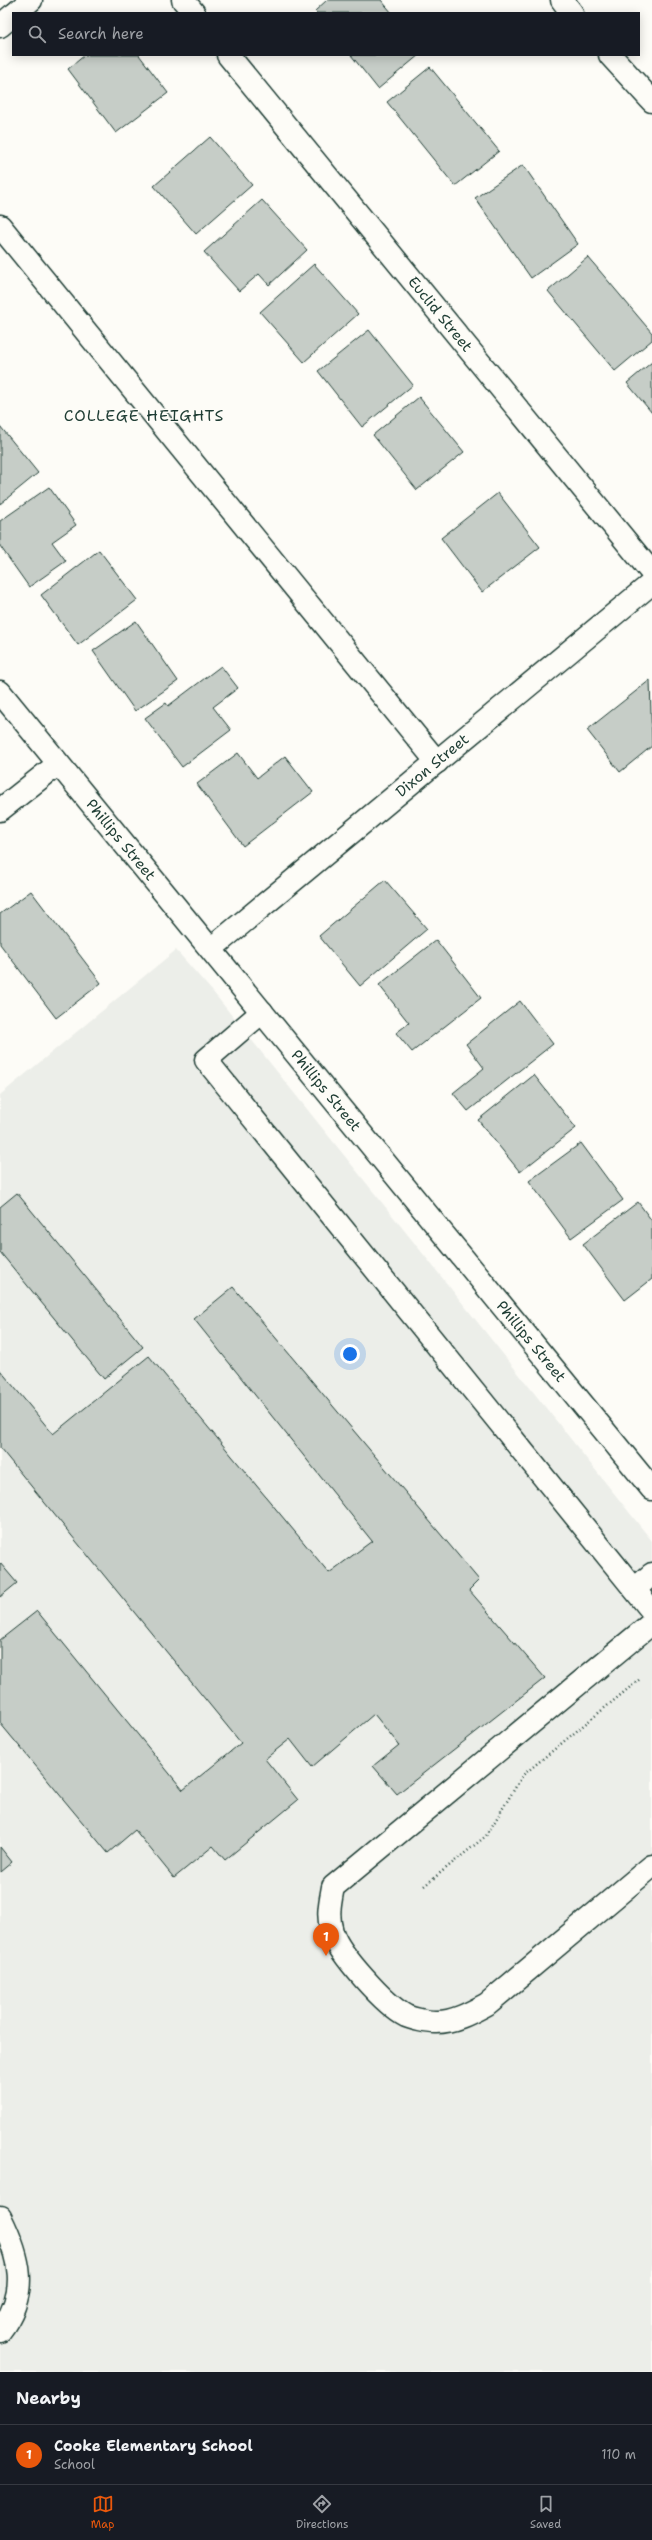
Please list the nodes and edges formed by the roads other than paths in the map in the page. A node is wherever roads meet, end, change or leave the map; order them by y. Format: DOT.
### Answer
graph roads {
  1 [pos="32,0"];
  2 [pos="183,0"];
  3 [pos="562,0"];
  4 [pos="17,12"];
  5 [pos="193,12"];
  6 [pos="571,12"];
  7 [pos="12,16"];
  8 [pos="0,26"];
  9 [pos="229,56"];
  10 [pos="611,56"];
  11 [pos="652,101"];
  12 [pos="0,226"];
  13 [pos="652,573"];
  14 [pos="652,583"];
  15 [pos="0,692"];
  16 [pos="437,762"];
  17 [pos="58,764"];
  18 [pos="0,810"];
  19 [pos="212,948"];
  20 [pos="262,1012"];
  21 [pos="652,1489"];
  22 [pos="652,1574"];
  23 [pos="635,1589"];
  24 [pos="652,1611"];
  25 [pos="652,1623"];
  26 [pos="652,1866"];
  27 [pos="0,2217"];
  28 [pos="0,2331"];
  1 -- 4 [label="street"];
  2 -- 5 [label="street"];
  3 -- 6 [label="street"];
  7 -- 8 [label="street"];
  9 -- 13 [label="street, Euclid Street"];
  10 -- 11 [label="street"];
  12 -- 16 [label="street"];
  14 -- 16 [label="street, Dixon Street"];
  15 -- 17 [label="street, Phillips Street"];
  16 -- 19 [label="street, Dixon Street"];
  17 -- 18 [label="street"];
  17 -- 19 [label="street, Phillips Street"];
  19 -- 20 [label="street, Phillips Street"];
  20 -- 21 [label="street, Phillips Street"];
  20 -- 23 [label="street"];
  22 -- 23 [label="street"];
  23 -- 24 [label="street"];
  25 -- 26 [label="street"];
  27 -- 28 [label="street"];
}
